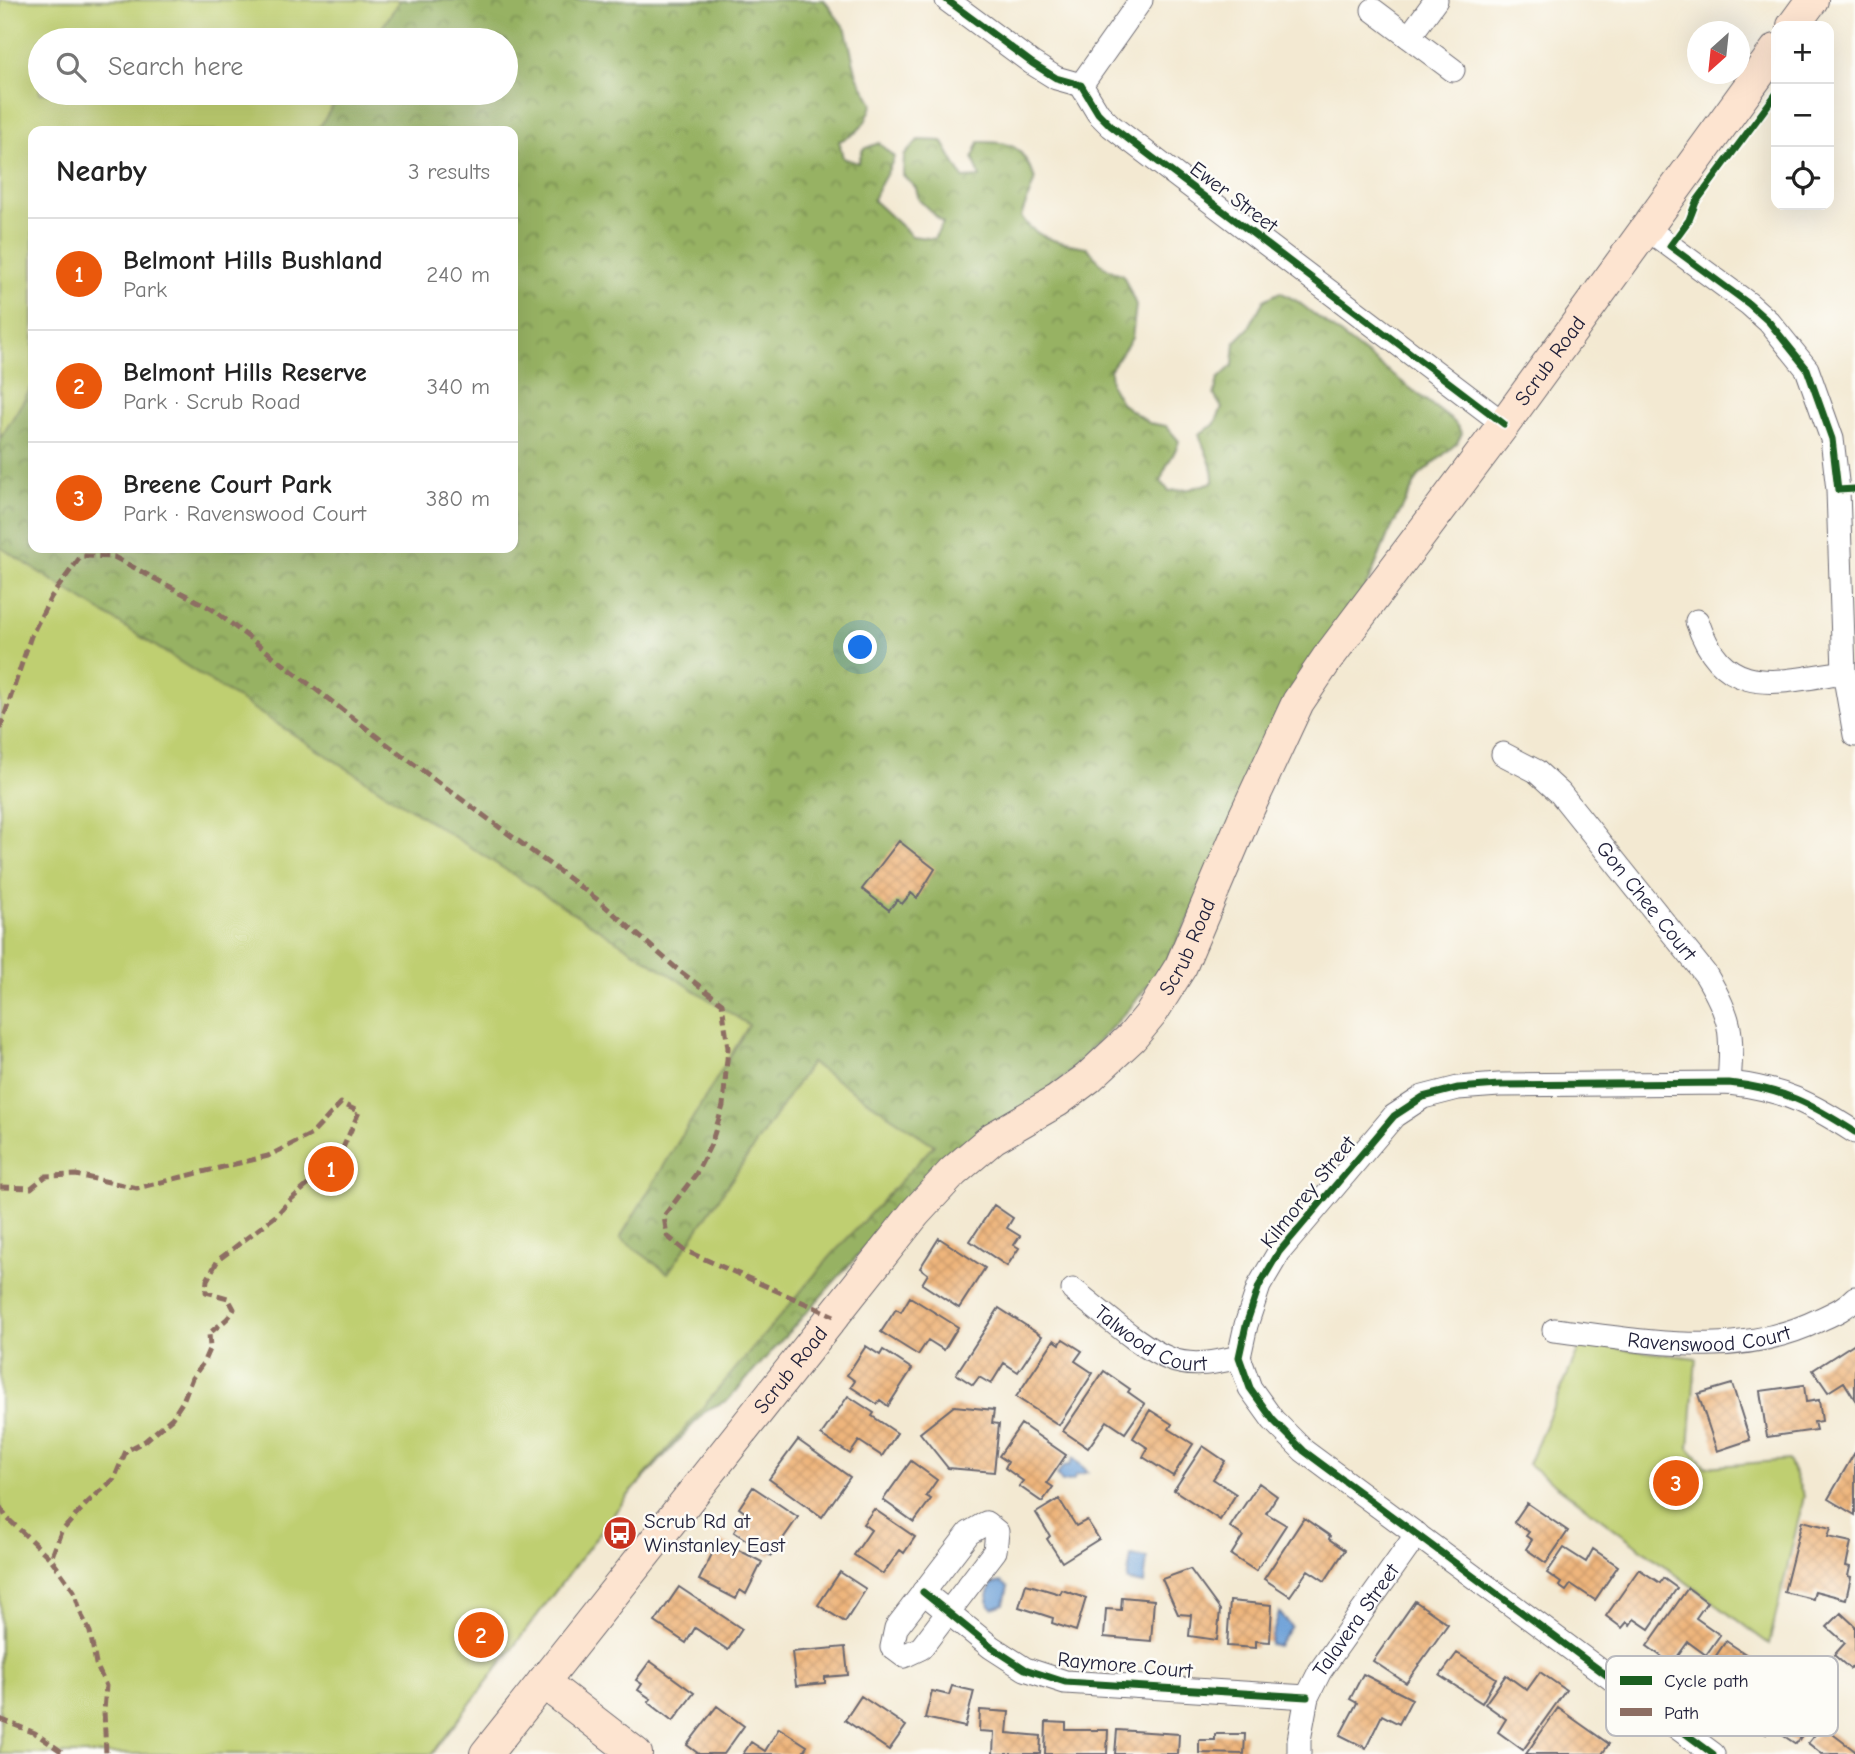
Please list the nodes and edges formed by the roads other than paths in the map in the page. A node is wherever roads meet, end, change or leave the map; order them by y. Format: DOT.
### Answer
graph roads {
  1 [pos="947,0"];
  2 [pos="1140,0"];
  3 [pos="1436,0"];
  4 [pos="1812,0"];
  5 [pos="1373,10"];
  6 [pos="1797,21"];
  7 [pos="1409,37"];
  8 [pos="1771,57"];
  9 [pos="1453,70"];
  10 [pos="1081,85"];
  11 [pos="1646,228"];
  12 [pos="1504,424"];
  13 [pos="1846,489"];
  14 [pos="1697,621"];
  15 [pos="1844,673"];
  16 [pos="1855,735"];
  17 [pos="1503,754"];
  18 [pos="1729,1083"];
  19 [pos="1855,1132"];
  20 [pos="1073,1290"];
  21 [pos="1855,1298"];
  22 [pos="1554,1330"];
  23 [pos="1239,1357"];
  24 [pos="1417,1534"];
  25 [pos="923,1592"];
  26 [pos="948,1612"];
  27 [pos="1606,1674"];
  28 [pos="543,1682"];
  29 [pos="1307,1697"];
  30 [pos="1689,1736"];
  31 [pos="486,1754"];
  32 [pos="635,1754"];
  33 [pos="1299,1754"];
  34 [pos="1713,1754"];
  1 -- 10 [label="street"];
  2 -- 10 [label="street"];
  3 -- 7 [label="street"];
  4 -- 6 [label="main road"];
  5 -- 7 [label="street"];
  7 -- 9 [label="street"];
  8 -- 11 [label="main road, Scrub Road"];
  10 -- 12 [label="street, Ewer Street"];
  11 -- 12 [label="main road, Scrub Road"];
  11 -- 13 [label="street"];
  12 -- 28 [label="main road, Scrub Road"];
  13 -- 15 [label="street"];
  14 -- 15 [label="street"];
  15 -- 16 [label="street"];
  17 -- 18 [label="street, Gon Chee Court"];
  18 -- 19 [label="street, Kilmorey Street"];
  18 -- 23 [label="street, Kilmorey Street"];
  20 -- 23 [label="street, Talwood Court"];
  21 -- 22 [label="street, Ravenswood Court"];
  23 -- 24 [label="street"];
  24 -- 27 [label="street"];
  24 -- 29 [label="street, Talavera Street"];
  25 -- 26 [label="street, Raymore Court"];
  25 -- 26 [label="street"];
  25 -- 26 [label="street"];
  26 -- 29 [label="street, Raymore Court"];
  28 -- 31 [label="main road, Scrub Road"];
  28 -- 32 [label="main road"];
  29 -- 33 [label="street, Talavera Street"];
  30 -- 34 [label="street"];
}
